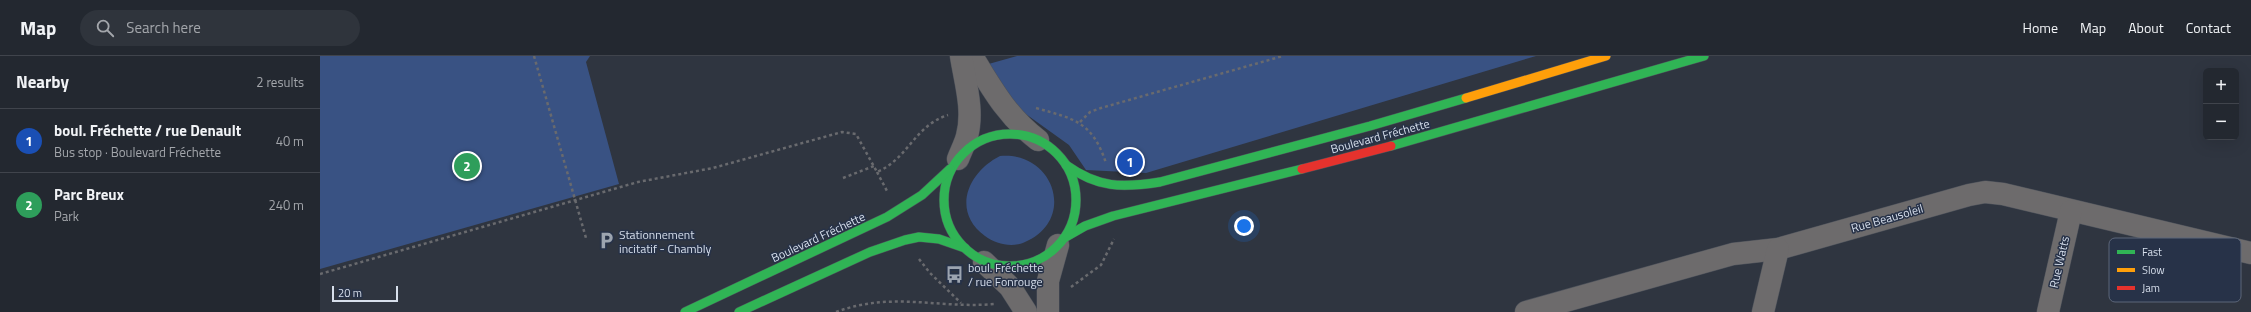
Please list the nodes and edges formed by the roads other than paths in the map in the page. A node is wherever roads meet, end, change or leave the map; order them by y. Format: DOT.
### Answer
graph roads {
  1 [pos="961,56"];
  2 [pos="972,56"];
  3 [pos="1606,56"];
  4 [pos="1704,56"];
  5 [pos="1038,140"];
  6 [pos="954,164"];
  7 [pos="1066,165"];
  8 [pos="2071,211"];
  9 [pos="2187,238"];
  10 [pos="1061,242"];
  11 [pos="965,248"];
  12 [pos="1778,249"];
  13 [pos="2241,251"];
  14 [pos="2251,253"];
  15 [pos="984,262"];
  16 [pos="685,312"];
  17 [pos="739,312"];
  18 [pos="1026,312"];
  19 [pos="1048,312"];
  20 [pos="1526,312"];
  21 [pos="1763,312"];
  22 [pos="2048,312"];
  1 -- 6 [label="street"];
  2 -- 5 [label="street"];
  3 -- 7 [label="main road, Boulevard Fréchette"];
  4 -- 10 [label="main road, Boulevard Fréchette"];
  5 -- 6 [label="main road"];
  5 -- 7 [label="main road"];
  6 -- 11 [label="main road"];
  6 -- 16 [label="main road, Boulevard Fréchette"];
  7 -- 10 [label="main road"];
  8 -- 9 [label="street, Rue Beausoleil"];
  8 -- 12 [label="street, Rue Beausoleil"];
  8 -- 22 [label="street, Rue Watts"];
  10 -- 15 [label="main road"];
  10 -- 19 [label="street"];
  11 -- 15 [label="main road"];
  11 -- 17 [label="main road"];
  12 -- 20 [label="street, Rue Beausoleil"];
  12 -- 21 [label="street"];
  13 -- 14 [label="street, Rue Beausoleil"];
  15 -- 18 [label="street"];
}
